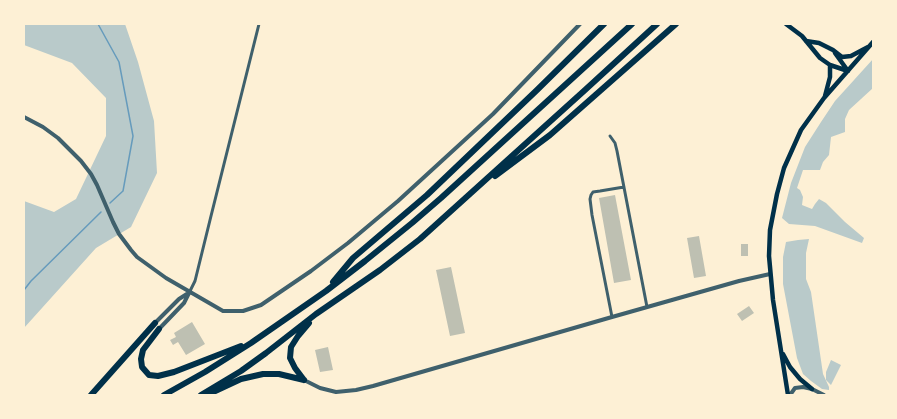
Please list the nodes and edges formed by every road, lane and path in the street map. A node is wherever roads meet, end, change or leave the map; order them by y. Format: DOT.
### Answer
graph roads {
  1 [pos="259,24"];
  2 [pos="580,24"];
  3 [pos="604,24"];
  4 [pos="632,24"];
  5 [pos="657,24"];
  6 [pos="676,24"];
  7 [pos="786,24"];
  8 [pos="806,41"];
  9 [pos="871,44"];
  10 [pos="833,50"];
  11 [pos="830,65"];
  12 [pos="848,72"];
  13 [pos="824,98"];
  14 [pos="24,117"];
  15 [pos="610,136"];
  16 [pos="624,188"];
  17 [pos="468,195"];
  18 [pos="770,274"];
  19 [pos="190,291"];
  20 [pos="326,291"];
  21 [pos="647,307"];
  22 [pos="316,314"];
  23 [pos="612,316"];
  24 [pos="155,323"];
  25 [pos="159,329"];
  26 [pos="250,343"];
  27 [pos="781,351"];
  28 [pos="304,380"];
  29 [pos="812,389"];
  30 [pos="336,393"];
  31 [pos="91,395"];
  32 [pos="164,395"];
  33 [pos="201,395"];
  34 [pos="206,395"];
  35 [pos="789,395"];
  36 [pos="824,395"];
  1 -- 19 [label="street"];
  2 -- 19 [label="street"];
  3 -- 20 [label="highway"];
  4 -- 20 [label="highway"];
  5 -- 17 [label="highway"];
  6 -- 17 [label="highway"];
  7 -- 8 [label="main road"];
  8 -- 10 [label="main road"];
  8 -- 11 [label="main road"];
  9 -- 10 [label="main road"];
  9 -- 12 [label="main road"];
  10 -- 12 [label="main road"];
  11 -- 12 [label="main road"];
  11 -- 13 [label="main road"];
  12 -- 13 [label="main road"];
  13 -- 18 [label="main road"];
  14 -- 19 [label="street"];
  15 -- 16 [label="street"];
  16 -- 21 [label="street"];
  16 -- 23 [label="street"];
  17 -- 22 [label="highway"];
  18 -- 21 [label="street"];
  18 -- 27 [label="main road"];
  19 -- 24 [label="street"];
  19 -- 25 [label="street"];
  20 -- 26 [label="highway"];
  21 -- 23 [label="street"];
  22 -- 28 [label="highway"];
  22 -- 33 [label="highway"];
  23 -- 30 [label="street"];
  24 -- 31 [label="highway"];
  25 -- 26 [label="highway"];
  26 -- 32 [label="highway"];
  27 -- 29 [label="main road"];
  27 -- 35 [label="main road"];
  28 -- 30 [label="street"];
  28 -- 34 [label="highway"];
  29 -- 35 [label="street"];
  29 -- 36 [label="street"];
}
